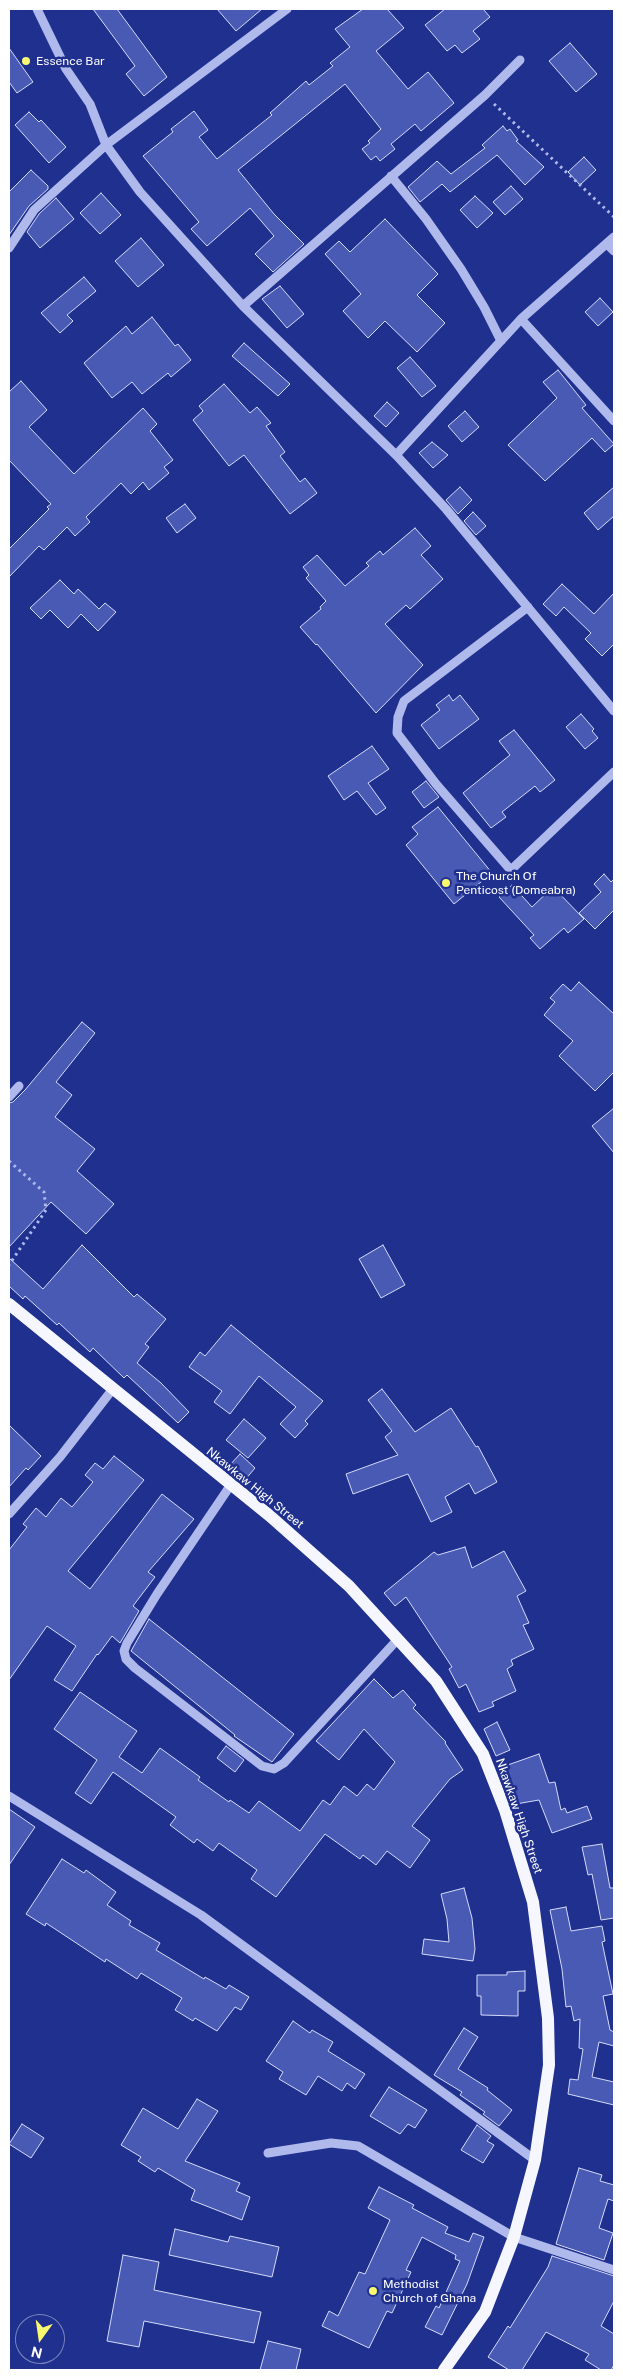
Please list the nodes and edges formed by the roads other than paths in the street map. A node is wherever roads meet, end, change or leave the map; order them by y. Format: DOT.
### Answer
graph roads {
  1 [pos="37,9"];
  2 [pos="287,9"];
  3 [pos="520,60"];
  4 [pos="106,145"];
  5 [pos="391,176"];
  6 [pos="614,237"];
  7 [pos="607,244"];
  8 [pos="9,248"];
  9 [pos="614,251"];
  10 [pos="243,306"];
  11 [pos="521,319"];
  12 [pos="501,342"];
  13 [pos="614,421"];
  14 [pos="396,455"];
  15 [pos="528,607"];
  16 [pos="614,711"];
  17 [pos="614,772"];
  18 [pos="19,1086"];
  19 [pos="9,1097"];
  20 [pos="9,1304"];
  21 [pos="112,1390"];
  22 [pos="230,1486"];
  23 [pos="9,1514"];
  24 [pos="398,1639"];
  25 [pos="9,1796"];
  26 [pos="268,2153"];
  27 [pos="535,2160"];
  28 [pos="514,2237"];
  29 [pos="614,2270"];
  30 [pos="444,2370"];
  1 -- 4 [label="street"];
  2 -- 4 [label="street"];
  3 -- 5 [label="street"];
  4 -- 8 [label="street"];
  4 -- 10 [label="street"];
  5 -- 10 [label="street"];
  5 -- 12 [label="street"];
  6 -- 7 [label="street"];
  7 -- 9 [label="street"];
  7 -- 11 [label="street"];
  10 -- 14 [label="street"];
  11 -- 12 [label="street"];
  11 -- 13 [label="street"];
  12 -- 14 [label="street"];
  14 -- 15 [label="street"];
  15 -- 16 [label="street"];
  15 -- 17 [label="street"];
  18 -- 19 [label="street"];
  20 -- 21 [label="main road, Nkawkaw High Street"];
  21 -- 22 [label="main road, Nkawkaw High Street"];
  21 -- 23 [label="street"];
  22 -- 24 [label="main road, Nkawkaw High Street"];
  22 -- 24 [label="street"];
  24 -- 27 [label="main road, Nkawkaw High Street"];
  25 -- 27 [label="street"];
  26 -- 28 [label="street"];
  27 -- 28 [label="main road, Nkawkaw High Street"];
  28 -- 29 [label="street"];
  28 -- 30 [label="main road, Nkawkaw High Street"];
}
